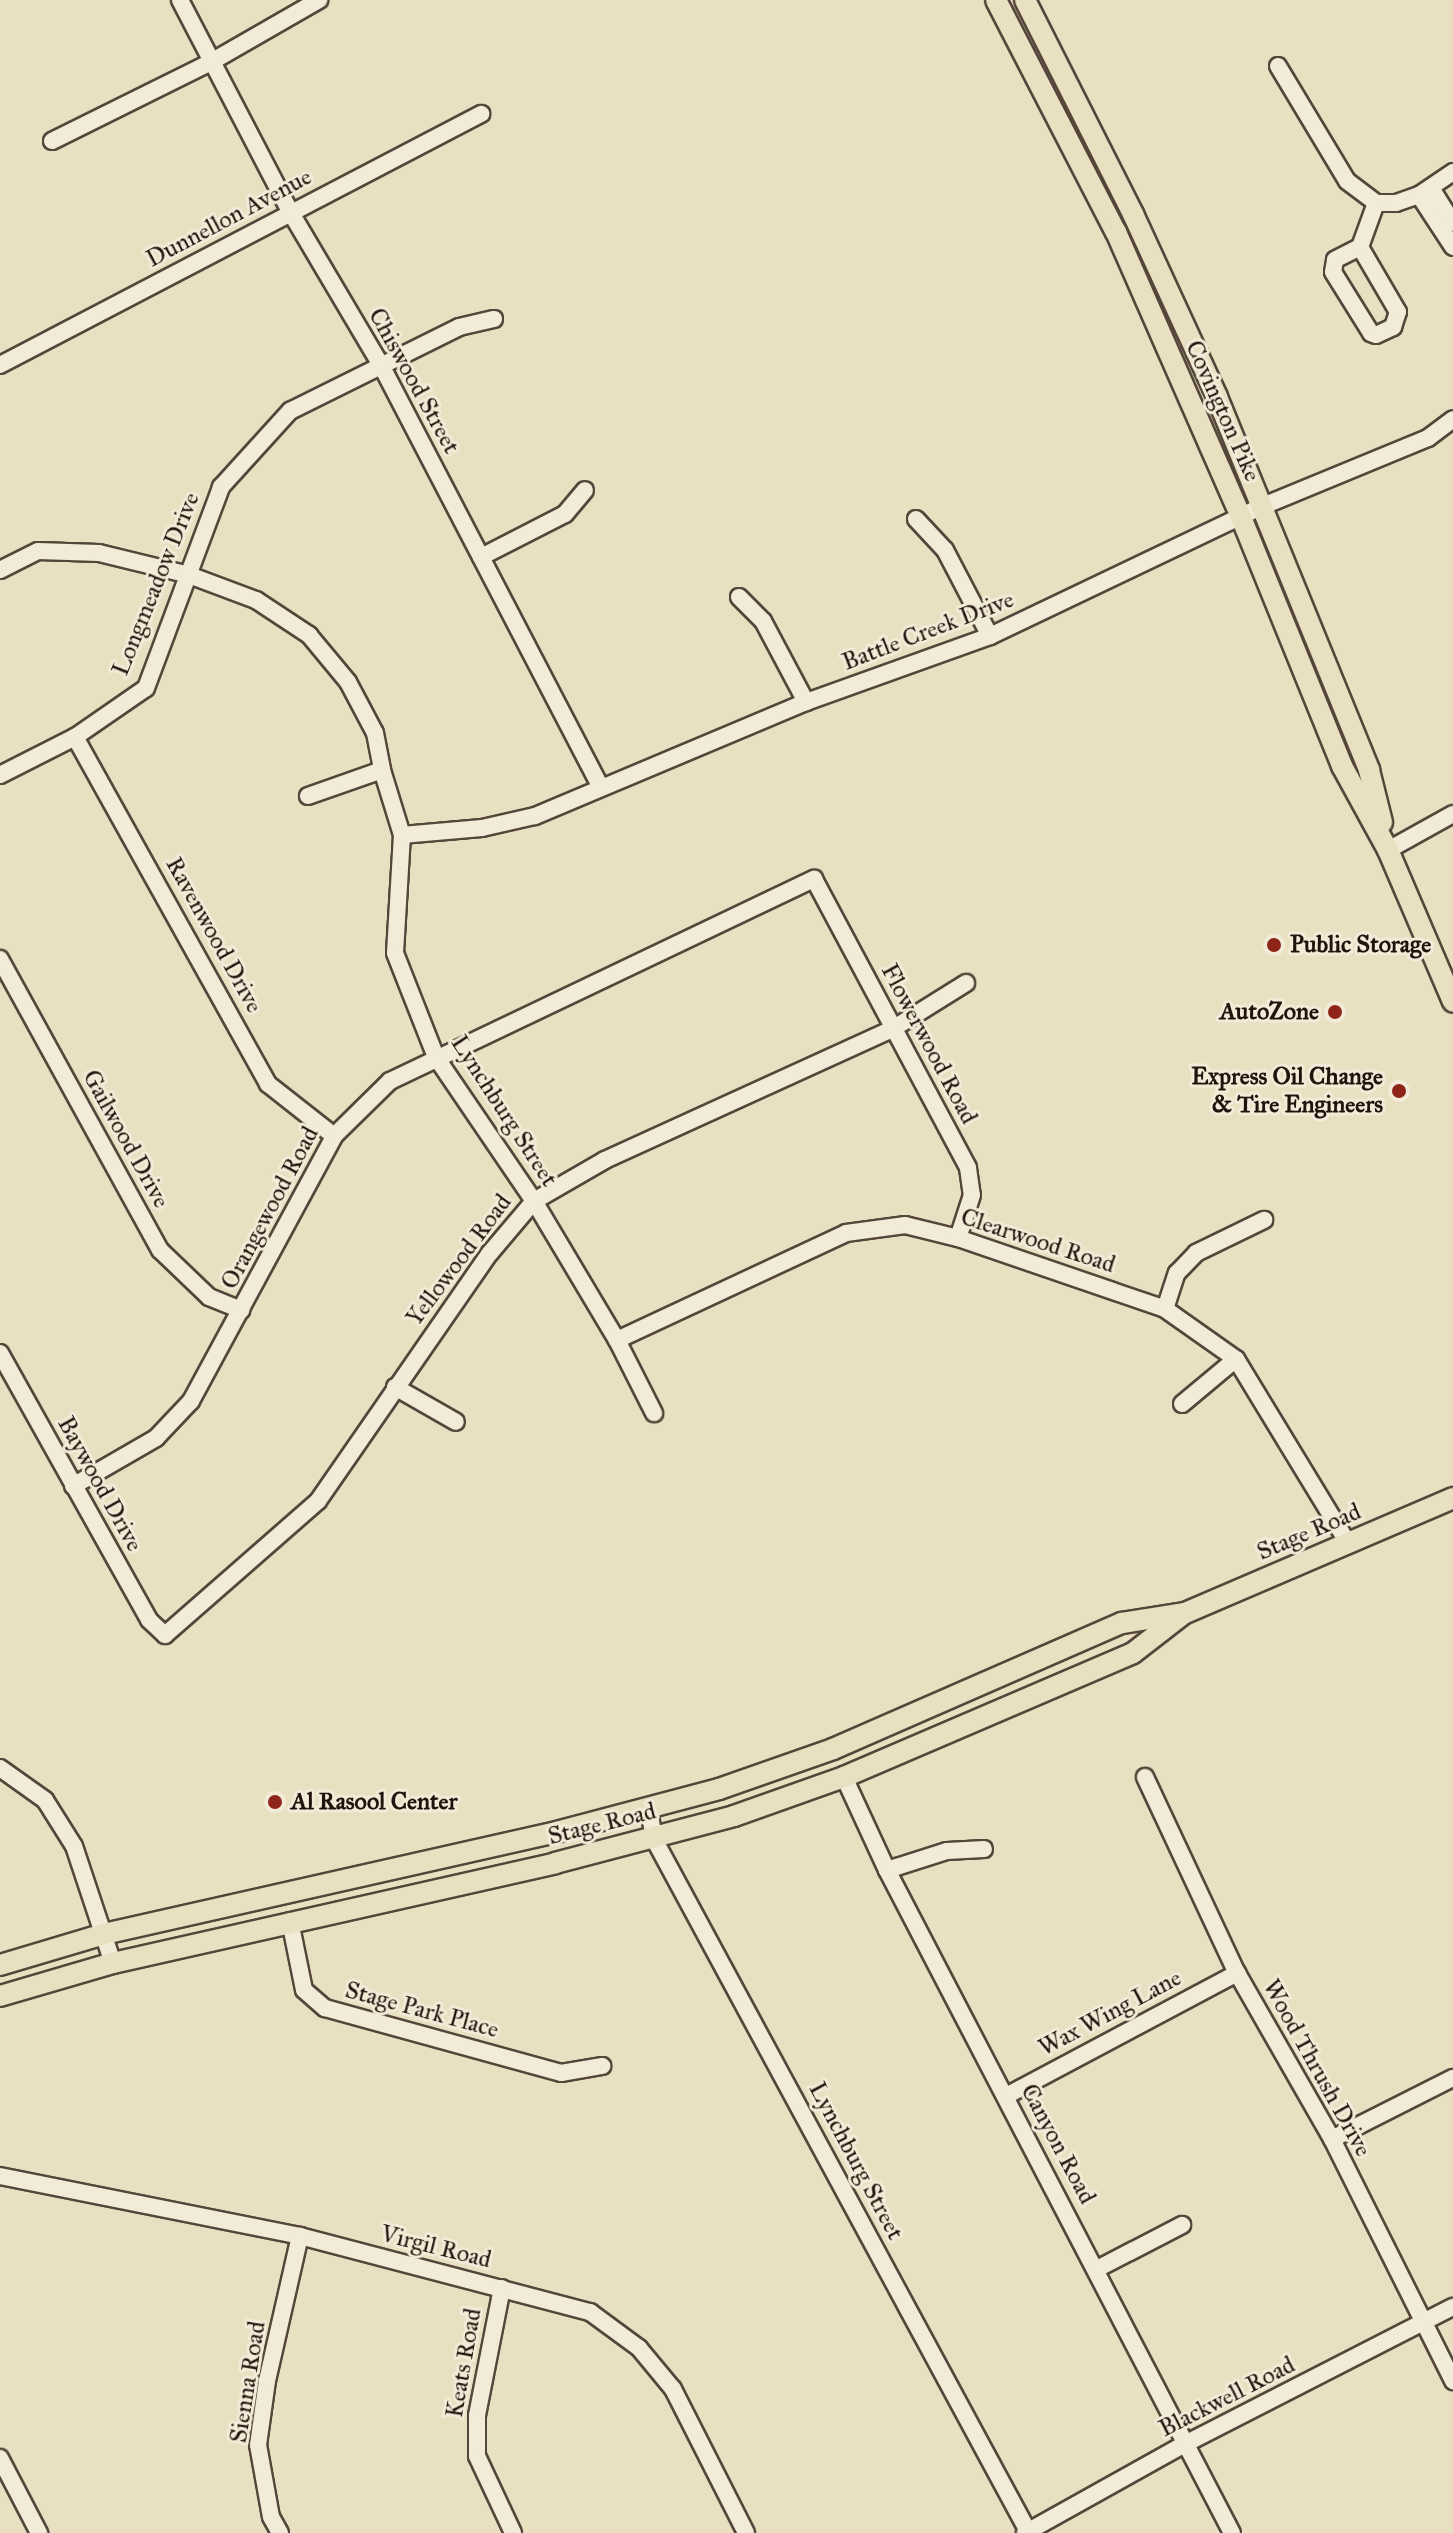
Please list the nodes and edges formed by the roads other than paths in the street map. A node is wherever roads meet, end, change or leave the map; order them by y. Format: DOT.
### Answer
graph roads {
  1 [pos="180,0"];
  2 [pos="319,0"];
  3 [pos="996,0"];
  4 [pos="1025,0"];
  5 [pos="211,62"];
  6 [pos="1278,66"];
  7 [pos="481,114"];
  8 [pos="52,141"];
  9 [pos="1453,172"];
  10 [pos="1425,192"];
  11 [pos="1376,203"];
  12 [pos="291,213"];
  13 [pos="1453,223"];
  14 [pos="1360,247"];
  15 [pos="1453,247"];
  16 [pos="494,319"];
  17 [pos="0,365"];
  18 [pos="381,365"];
  19 [pos="1453,419"];
  20 [pos="585,490"];
  21 [pos="1263,506"];
  22 [pos="1241,517"];
  23 [pos="916,519"];
  24 [pos="481,557"];
  25 [pos="0,570"];
  26 [pos="189,575"];
  27 [pos="739,597"];
  28 [pos="990,636"];
  29 [pos="806,702"];
  30 [pos="75,737"];
  31 [pos="382,770"];
  32 [pos="0,775"];
  33 [pos="601,787"];
  34 [pos="308,796"];
  35 [pos="1453,814"];
  36 [pos="402,835"];
  37 [pos="1388,850"];
  38 [pos="814,879"];
  39 [pos="0,959"];
  40 [pos="966,983"];
  41 [pos="1453,1002"];
  42 [pos="894,1028"];
  43 [pos="436,1057"];
  44 [pos="334,1136"];
  45 [pos="534,1201"];
  46 [pos="1264,1220"];
  47 [pos="958,1238"];
  48 [pos="1165,1309"];
  49 [pos="242,1310"];
  50 [pos="617,1340"];
  51 [pos="0,1353"];
  52 [pos="1236,1359"];
  53 [pos="395,1387"];
  54 [pos="1182,1404"];
  55 [pos="654,1413"];
  56 [pos="456,1422"];
  57 [pos="73,1486"];
  58 [pos="1453,1498"];
  59 [pos="1348,1543"];
  60 [pos="1185,1613"];
  61 [pos="165,1635"];
  62 [pos="0,1768"];
  63 [pos="844,1777"];
  64 [pos="1145,1777"];
  65 [pos="649,1810"];
  66 [pos="654,1839"];
  67 [pos="984,1849"];
  68 [pos="887,1870"];
  69 [pos="290,1921"];
  70 [pos="104,1934"];
  71 [pos="113,1963"];
  72 [pos="0,1965"];
  73 [pos="1237,1973"];
  74 [pos="0,1996"];
  75 [pos="602,2066"];
  76 [pos="1453,2078"];
  77 [pos="1006,2096"];
  78 [pos="1332,2139"];
  79 [pos="0,2176"];
  80 [pos="1182,2225"];
  81 [pos="300,2236"];
  82 [pos="1097,2269"];
  83 [pos="502,2288"];
  84 [pos="1453,2307"];
  85 [pos="1423,2323"];
  86 [pos="1453,2381"];
  87 [pos="1185,2444"];
  88 [pos="0,2458"];
  89 [pos="1027,2532"];
  90 [pos="39,2533"];
  91 [pos="280,2533"];
  92 [pos="513,2533"];
  93 [pos="746,2533"];
  94 [pos="1232,2533"];
  1 -- 5 [label="street, Chiswood Street"];
  2 -- 5 [label="street"];
  3 -- 22 [label="main road, Covington Pike"];
  4 -- 21 [label="main road, Covington Pike"];
  5 -- 8 [label="street"];
  5 -- 12 [label="street, Chiswood Street"];
  6 -- 11 [label="street"];
  7 -- 12 [label="street, Dunnellon Avenue"];
  9 -- 10 [label="street"];
  10 -- 11 [label="street"];
  10 -- 13 [label="street"];
  10 -- 15 [label="street"];
  11 -- 14 [label="street"];
  12 -- 17 [label="street, Dunnellon Avenue"];
  12 -- 18 [label="street, Chiswood Street"];
  14 -- 14 [label="street"];
  16 -- 18 [label="street, Longmeadow Drive"];
  18 -- 24 [label="street, Chiswood Street"];
  18 -- 26 [label="street, Longmeadow Drive"];
  19 -- 21 [label="street, Battle Creek Drive"];
  20 -- 24 [label="street"];
  21 -- 22 [label="street, Battle Creek Drive"];
  21 -- 37 [label="main road, Covington Pike"];
  22 -- 28 [label="street, Battle Creek Drive"];
  22 -- 37 [label="main road, Covington Pike"];
  23 -- 28 [label="street"];
  24 -- 33 [label="street, Chiswood Street"];
  25 -- 26 [label="street, Lynchburg Street"];
  26 -- 30 [label="street, Longmeadow Drive"];
  26 -- 31 [label="street, Lynchburg Street"];
  27 -- 29 [label="street"];
  28 -- 29 [label="street, Battle Creek Drive"];
  29 -- 33 [label="street, Battle Creek Drive"];
  30 -- 32 [label="street, Longmeadow Drive"];
  30 -- 44 [label="street, Ravenwood Drive"];
  31 -- 34 [label="street"];
  31 -- 36 [label="street, Lynchburg Street"];
  33 -- 36 [label="street, Battle Creek Drive"];
  35 -- 37 [label="street"];
  36 -- 43 [label="street, Lynchburg Street"];
  37 -- 41 [label="main road, Covington Pike"];
  38 -- 42 [label="street, Flowerwood Road"];
  38 -- 43 [label="street, Orangewood Road"];
  39 -- 49 [label="street, Gailwood Drive"];
  40 -- 42 [label="street, Yellowood Road"];
  42 -- 45 [label="street, Yellowood Road"];
  42 -- 47 [label="street, Flowerwood Road"];
  43 -- 44 [label="street, Orangewood Road"];
  43 -- 45 [label="street, Lynchburg Street"];
  44 -- 49 [label="street, Orangewood Road"];
  45 -- 50 [label="street, Lynchburg Street"];
  45 -- 53 [label="street, Yellowood Road"];
  46 -- 48 [label="street"];
  47 -- 48 [label="street, Clearwood Road"];
  47 -- 50 [label="street, Clearwood Road"];
  48 -- 52 [label="street, Clearwood Road"];
  49 -- 57 [label="street, Orangewood Road"];
  50 -- 55 [label="street, Lynchburg Street"];
  51 -- 57 [label="street, Baywood Drive"];
  52 -- 54 [label="street"];
  52 -- 59 [label="street, Clearwood Road"];
  53 -- 56 [label="street"];
  53 -- 61 [label="street, Yellowood Road"];
  57 -- 61 [label="street, Baywood Drive"];
  58 -- 59 [label="main road, Stage Road"];
  59 -- 60 [label="main road, Stage Road"];
  60 -- 63 [label="main road, Stage Road"];
  60 -- 65 [label="main road, Stage Road"];
  62 -- 70 [label="street"];
  63 -- 66 [label="main road, Stage Road"];
  63 -- 68 [label="street, Canyon Road"];
  64 -- 73 [label="street, Wood Thrush Drive"];
  65 -- 66 [label="street, Lynchburg Street"];
  65 -- 70 [label="main road, Stage Road"];
  66 -- 69 [label="main road, Stage Road"];
  66 -- 89 [label="street, Lynchburg Street"];
  67 -- 68 [label="street"];
  68 -- 77 [label="street, Canyon Road"];
  69 -- 71 [label="main road, Stage Road"];
  69 -- 75 [label="street, Stage Park Place"];
  70 -- 71 [label="street"];
  70 -- 72 [label="main road, Stage Road"];
  71 -- 74 [label="main road, Stage Road"];
  73 -- 77 [label="street, Wax Wing Lane"];
  73 -- 78 [label="street, Wood Thrush Drive"];
  76 -- 78 [label="street"];
  77 -- 82 [label="street, Canyon Road"];
  78 -- 85 [label="street, Wood Thrush Drive"];
  79 -- 81 [label="street, Virgil Road"];
  80 -- 82 [label="street"];
  81 -- 83 [label="street, Virgil Road"];
  81 -- 91 [label="street, Sienna Road"];
  82 -- 87 [label="street, Canyon Road"];
  83 -- 92 [label="street, Keats Road"];
  83 -- 93 [label="street, Virgil Road"];
  84 -- 85 [label="street, Blackwell Road"];
  85 -- 86 [label="street, Wood Thrush Drive"];
  85 -- 87 [label="street, Blackwell Road"];
  87 -- 89 [label="street, Blackwell Road"];
  87 -- 94 [label="street, Canyon Road"];
  88 -- 90 [label="street"];
}
